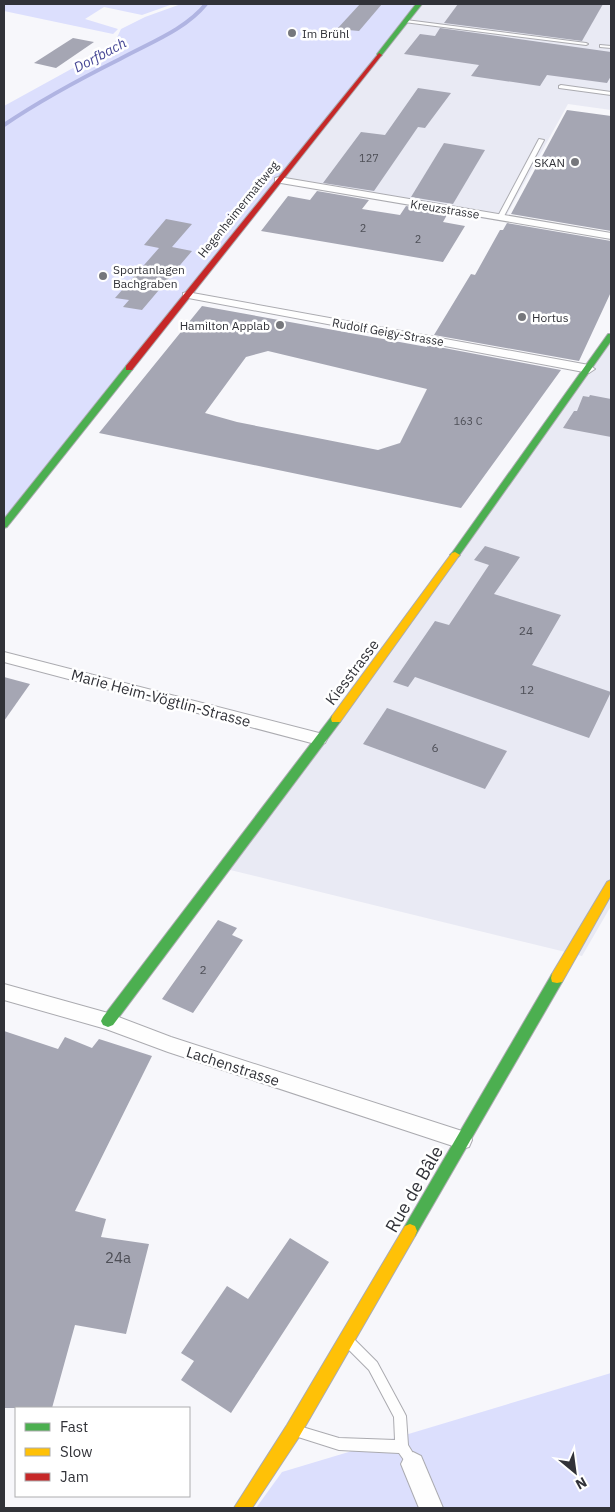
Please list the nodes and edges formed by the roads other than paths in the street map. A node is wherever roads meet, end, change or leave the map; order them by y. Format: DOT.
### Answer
graph roads {
  1 [pos="419,4"];
  2 [pos="406,21"];
  3 [pos="586,44"];
  4 [pos="602,46"];
  5 [pos="611,47"];
  6 [pos="561,87"];
  7 [pos="611,94"];
  8 [pos="541,140"];
  9 [pos="278,180"];
  10 [pos="500,218"];
  11 [pos="611,236"];
  12 [pos="187,295"];
  13 [pos="611,336"];
  14 [pos="589,369"];
  15 [pos="4,525"];
  16 [pos="4,657"];
  17 [pos="319,739"];
  18 [pos="611,885"];
  19 [pos="4,992"];
  20 [pos="108,1021"];
  21 [pos="462,1140"];
  22 [pos="347,1340"];
  23 [pos="293,1430"];
  24 [pos="408,1455"];
  25 [pos="242,1508"];
  26 [pos="431,1508"];
  1 -- 2 [label="street, Hegenheimermattweg"];
  2 -- 3 [label="lane"];
  2 -- 9 [label="street, Hegenheimermattweg"];
  4 -- 5 [label="lane"];
  6 -- 7 [label="lane"];
  8 -- 10 [label="lane"];
  9 -- 10 [label="street, Kreuzstrasse"];
  9 -- 12 [label="street, Hegenheimermattweg"];
  10 -- 11 [label="street, Kreuzstrasse"];
  12 -- 14 [label="street, Rudolf Geigy-Strasse"];
  12 -- 15 [label="street, Hegenheimermattweg"];
  13 -- 14 [label="street, Kiesstrasse"];
  14 -- 17 [label="street, Kiesstrasse"];
  16 -- 17 [label="street, Marie Heim-Vögtlin-Strasse"];
  17 -- 20 [label="street, Kiesstrasse"];
  18 -- 21 [label="street, Rue de Bâle"];
  19 -- 20 [label="street, Lachenstrasse"];
  20 -- 21 [label="street, Lachenstrasse"];
  21 -- 22 [label="street, Rue de Bâle"];
  22 -- 23 [label="street, Rue de Bâle"];
  22 -- 24 [label="lane"];
  23 -- 24 [label="lane"];
  23 -- 25 [label="street, Rue de Bâle"];
  24 -- 26 [label="street"];
}
